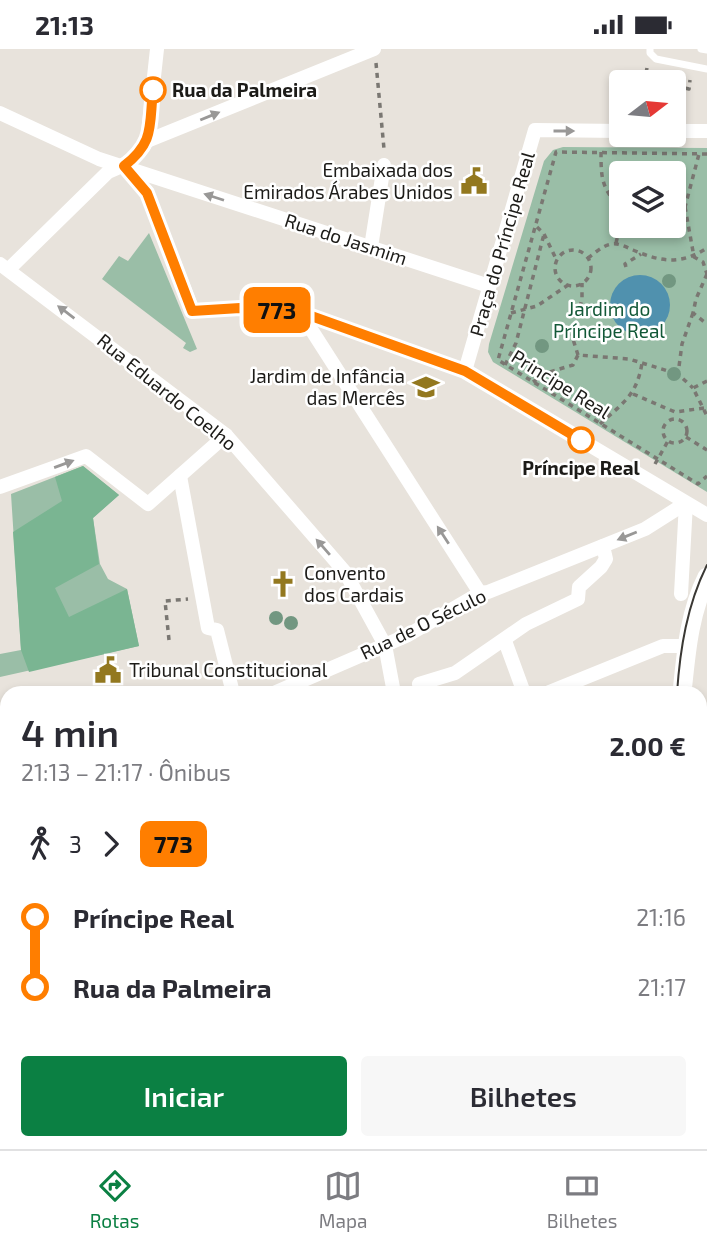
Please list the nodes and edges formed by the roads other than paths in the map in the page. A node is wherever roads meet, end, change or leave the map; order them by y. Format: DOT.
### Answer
graph roads {
  1 [pos="157,49"];
  2 [pos="650,49"];
  3 [pos="701,49"];
  4 [pos="707,50"];
  5 [pos="375,54"];
  6 [pos="339,56"];
  7 [pos="707,69"];
  8 [pos="0,113"];
  9 [pos="609,131"];
  10 [pos="686,131"];
  11 [pos="707,131"];
  12 [pos="147,141"];
  13 [pos="384,165"];
  14 [pos="124,166"];
  15 [pos="371,247"];
  16 [pos="5,266"];
  17 [pos="489,286"];
  18 [pos="300,312"];
  19 [pos="465,371"];
  20 [pos="226,435"];
  21 [pos="180,476"];
  22 [pos="0,487"];
  23 [pos="686,503"];
  24 [pos="707,515"];
  25 [pos="603,546"];
  26 [pos="707,577"];
  27 [pos="480,593"];
  28 [pos="681,594"];
  29 [pos="505,641"];
  30 [pos="385,645"];
  31 [pos="687,646"];
  32 [pos="419,684"];
  33 [pos="231,686"];
  34 [pos="290,686"];
  35 [pos="393,686"];
  36 [pos="521,686"];
  37 [pos="564,686"];
  38 [pos="683,686"];
  1 -- 12 [label="street"];
  2 -- 7 [label="lane"];
  3 -- 4 [label="lane"];
  5 -- 6 [label="street"];
  12 -- 6 [label="street, one-way"];
  8 -- 14 [label="street, Rua do Jasmim"];
  17 -- 9 [label="street, Praça do Príncipe Real, one-way"];
  10 -- 11 [label="street"];
  12 -- 14 [label="street"];
  13 -- 15 [label="street"];
  15 -- 14 [label="street, Rua do Jasmim, one-way"];
  14 -- 16 [label="street"];
  14 -- 18 [label="street"];
  15 -- 17 [label="street, Rua do Jasmim"];
  20 -- 16 [label="street, Rua Eduardo Coelho, one-way"];
  17 -- 19 [label="street, Praça do Príncipe Real"];
  18 -- 19 [label="street"];
  27 -- 18 [label="street, one-way"];
  19 -- 23 [label="street"];
  20 -- 21 [label="street"];
  30 -- 20 [label="street, Rua Eduardo Coelho, one-way"];
  22 -- 21 [label="street, one-way"];
  21 -- 33 [label="street"];
  23 -- 24 [label="street"];
  23 -- 25 [label="street, Rua de O Século, one-way"];
  23 -- 28 [label="street"];
  25 -- 27 [label="street, Rua de O Século"];
  25 -- 29 [label="street"];
  26 -- 31 [label="main road"];
  27 -- 30 [label="street, Rua de O Século"];
  29 -- 32 [label="street"];
  29 -- 36 [label="street"];
  30 -- 34 [label="street, Rua de O Século"];
  30 -- 35 [label="street, Rua Eduardo Coelho"];
  31 -- 37 [label="street"];
  31 -- 38 [label="main road"];
}
